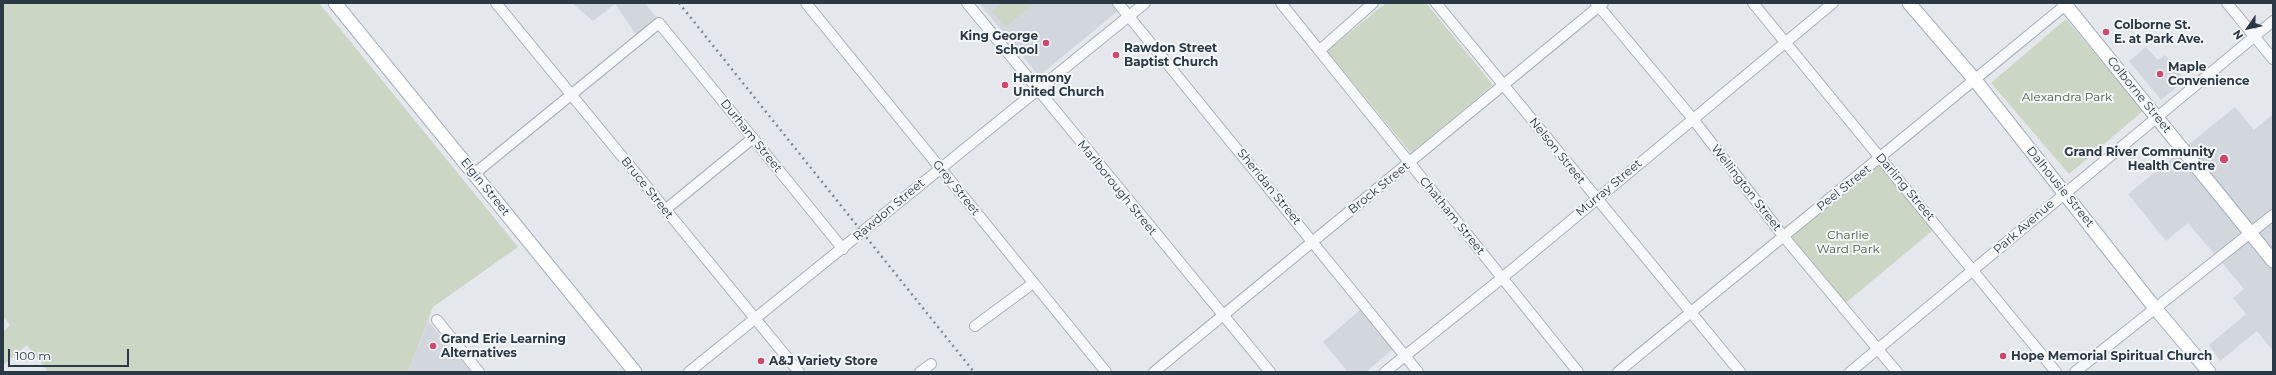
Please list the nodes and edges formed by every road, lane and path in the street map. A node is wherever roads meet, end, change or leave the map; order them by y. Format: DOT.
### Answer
graph roads {
  1 [pos="335,3"];
  2 [pos="496,3"];
  3 [pos="806,3"];
  4 [pos="967,3"];
  5 [pos="1118,3"];
  6 [pos="1145,3"];
  7 [pos="1281,3"];
  8 [pos="1374,3"];
  9 [pos="1436,3"];
  10 [pos="1753,3"];
  11 [pos="1832,3"];
  12 [pos="1910,3"];
  13 [pos="2227,3"];
  14 [pos="1599,4"];
  15 [pos="2066,4"];
  16 [pos="1129,17"];
  17 [pos="2273,21"];
  18 [pos="2254,36"];
  19 [pos="1784,43"];
  20 [pos="1320,50"];
  21 [pos="2273,59"];
  22 [pos="1974,80"];
  23 [pos="1504,85"];
  24 [pos="1037,90"];
  25 [pos="571,95"];
  26 [pos="2156,116"];
  27 [pos="1693,119"];
  28 [pos="753,138"];
  29 [pos="1880,158"];
  30 [pos="1410,164"];
  31 [pos="940,168"];
  32 [pos="474,174"];
  33 [pos="2065,192"];
  34 [pos="1596,199"];
  35 [pos="666,210"];
  36 [pos="2273,215"];
  37 [pos="2251,234"];
  38 [pos="1784,237"];
  39 [pos="1313,241"];
  40 [pos="843,249"];
  41 [pos="2273,261"];
  42 [pos="1973,271"];
  43 [pos="1502,278"];
  44 [pos="1032,284"];
  45 [pos="2155,308"];
  46 [pos="1691,313"];
  47 [pos="1222,316"];
  48 [pos="756,318"];
  49 [pos="437,320"];
  50 [pos="975,326"];
  51 [pos="1878,349"];
  52 [pos="1404,356"];
  53 [pos="931,364"];
  54 [pos="479,372"];
  55 [pos="635,372"];
  56 [pos="689,372"];
  57 [pos="799,372"];
  58 [pos="920,372"];
  59 [pos="1106,372"];
  60 [pos="1154,372"];
  61 [pos="1270,372"];
  62 [pos="1385,372"];
  63 [pos="1418,372"];
  64 [pos="1578,372"];
  65 [pos="1618,372"];
  66 [pos="1740,372"];
  67 [pos="1850,372"];
  68 [pos="1897,372"];
  69 [pos="2056,372"];
  70 [pos="2075,372"];
  71 [pos="2209,372"];
  1 -- 32 [label="main road, Elgin Street"];
  2 -- 25 [label="street, Bruce Street"];
  3 -- 31 [label="street, Grey Street"];
  4 -- 24 [label="street, Marlborough Street"];
  5 -- 16 [label="street, Sheridan Street"];
  6 -- 16 [label="street, Rawdon Street"];
  7 -- 20 [label="street, Chatham Street"];
  8 -- 20 [label="street"];
  9 -- 23 [label="street, Nelson Street"];
  10 -- 19 [label="street, Darling Street"];
  11 -- 19 [label="street, Murray Street"];
  12 -- 22 [label="main road, Dalhousie Street"];
  13 -- 18 [label="street"];
  14 -- 23 [label="street, Brock Street"];
  14 -- 27 [label="street, Wellington Street"];
  15 -- 22 [label="street, Peel Street"];
  15 -- 26 [label="main road, Colborne Street"];
  16 -- 24 [label="street, Rawdon Street"];
  16 -- 39 [label="street, Sheridan Street"];
  17 -- 18 [label="street, Park Avenue"];
  18 -- 21 [label="street"];
  18 -- 26 [label="street, Park Avenue"];
  19 -- 27 [label="street, Murray Street"];
  19 -- 29 [label="street, Darling Street"];
  20 -- 30 [label="street, Chatham Street"];
  22 -- 29 [label="street, Peel Street"];
  22 -- 33 [label="main road, Dalhousie Street"];
  23 -- 30 [label="street, Brock Street"];
  23 -- 34 [label="street, Nelson Street"];
  24 -- 31 [label="street, Rawdon Street"];
  24 -- 47 [label="street, Marlborough Street"];
  25 -- 28 [label="street, Durham Street"];
  25 -- 32 [label="street"];
  25 -- 35 [label="street, Bruce Street"];
  26 -- 33 [label="street, Park Avenue"];
  26 -- 37 [label="main road, Colborne Street"];
  27 -- 34 [label="street, Murray Street"];
  27 -- 38 [label="street, Wellington Street"];
  28 -- 35 [label="street"];
  28 -- 40 [label="street, Durham Street"];
  29 -- 38 [label="street, Peel Street"];
  29 -- 42 [label="street, Darling Street"];
  30 -- 39 [label="street, Brock Street"];
  30 -- 43 [label="street, Chatham Street"];
  31 -- 40 [label="street, Rawdon Street"];
  31 -- 44 [label="street, Grey Street"];
  32 -- 55 [label="main road, Elgin Street"];
  33 -- 42 [label="street, Park Avenue"];
  33 -- 45 [label="main road, Dalhousie Street"];
  34 -- 43 [label="street, Murray Street"];
  34 -- 46 [label="street, Nelson Street"];
  35 -- 48 [label="street, Bruce Street"];
  36 -- 37 [label="street"];
  37 -- 41 [label="main road, Colborne Street"];
  37 -- 45 [label="street"];
  38 -- 46 [label="street, Peel Street"];
  38 -- 51 [label="street, Wellington Street"];
  39 -- 47 [label="street, Brock Street"];
  39 -- 52 [label="street, Sheridan Street"];
  40 -- 48 [label="street, Rawdon Street"];
  42 -- 51 [label="street, Park Avenue"];
  42 -- 69 [label="street, Darling Street"];
  43 -- 52 [label="street, Murray Street"];
  43 -- 64 [label="street, Chatham Street"];
  44 -- 50 [label="street"];
  44 -- 59 [label="street, Grey Street"];
  45 -- 70 [label="street"];
  45 -- 71 [label="main road, Dalhousie Street"];
  46 -- 65 [label="street, Peel Street"];
  46 -- 66 [label="street, Nelson Street"];
  47 -- 60 [label="street, Brock Street"];
  47 -- 61 [label="street, Marlborough Street"];
  48 -- 56 [label="street, Rawdon Street"];
  48 -- 57 [label="street, Bruce Street"];
  49 -- 54 [label="street"];
  51 -- 67 [label="street, Park Avenue"];
  51 -- 68 [label="street, Wellington Street"];
  52 -- 62 [label="street, Murray Street"];
  52 -- 63 [label="street, Sheridan Street"];
  53 -- 58 [label="street"];
}
